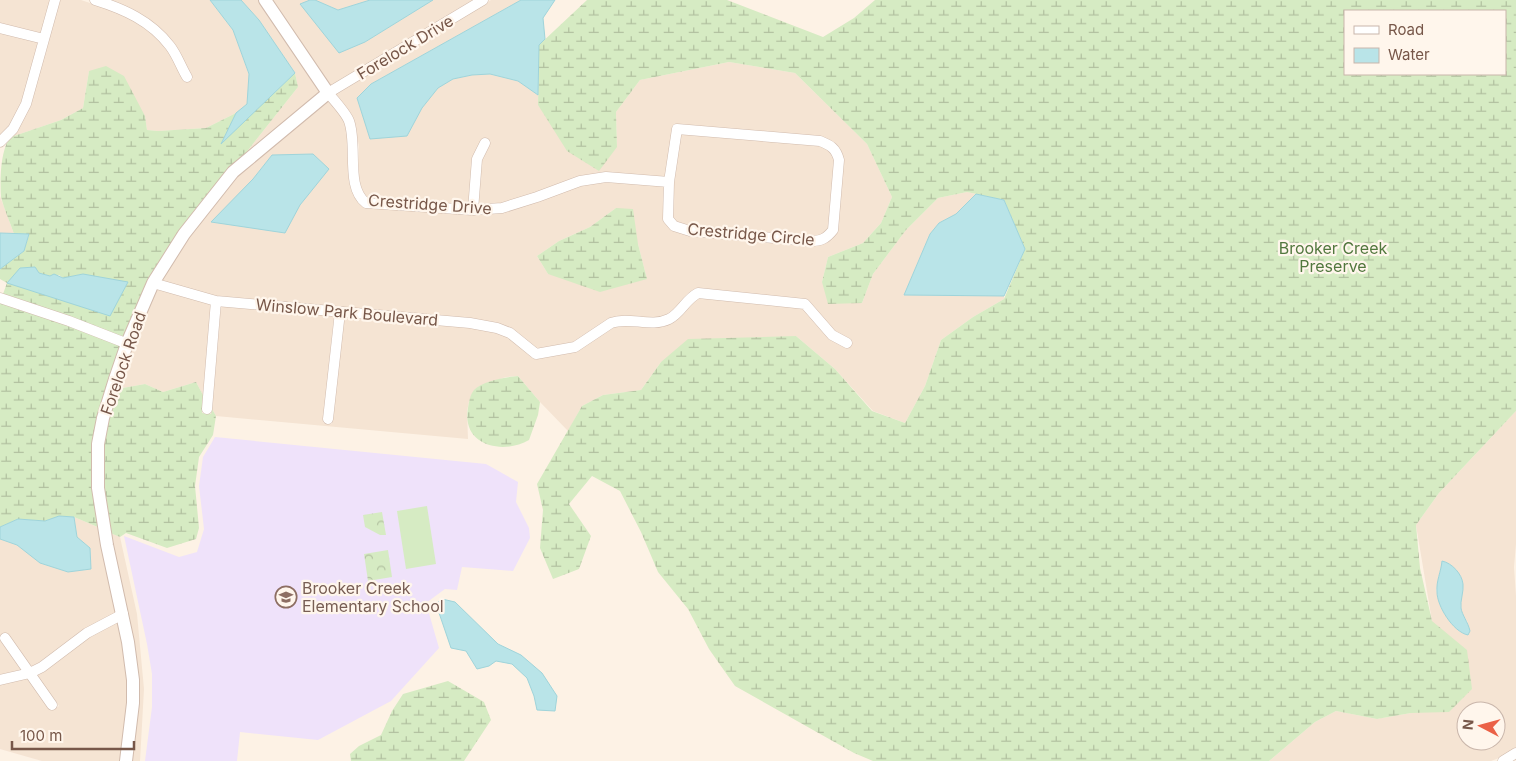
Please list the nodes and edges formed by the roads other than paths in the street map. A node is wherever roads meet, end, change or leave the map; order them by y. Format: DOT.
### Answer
graph roads {
  1 [pos="55,0"];
  2 [pos="95,0"];
  3 [pos="265,0"];
  4 [pos="483,0"];
  5 [pos="0,28"];
  6 [pos="44,39"];
  7 [pos="187,77"];
  8 [pos="328,93"];
  9 [pos="0,142"];
  10 [pos="485,143"];
  11 [pos="669,182"];
  12 [pos="473,210"];
  13 [pos="153,283"];
  14 [pos="0,298"];
  15 [pos="216,301"];
  16 [pos="340,312"];
  17 [pos="846,343"];
  18 [pos="128,344"];
  19 [pos="207,409"];
  20 [pos="328,420"];
  21 [pos="123,614"];
  22 [pos="4,638"];
  23 [pos="30,674"];
  24 [pos="0,680"];
  25 [pos="52,705"];
  26 [pos="1516,753"];
  27 [pos="126,761"];
  28 [pos="1503,761"];
  1 -- 6 [label="street"];
  2 -- 7 [label="street"];
  3 -- 8 [label="street"];
  4 -- 8 [label="street, Forelock Drive"];
  5 -- 6 [label="street"];
  6 -- 9 [label="street"];
  8 -- 12 [label="street, Crestridge Drive"];
  8 -- 13 [label="street, Forelock Road"];
  10 -- 12 [label="street"];
  11 -- 11 [label="street, Crestridge Circle"];
  11 -- 12 [label="street, Crestridge Drive"];
  13 -- 15 [label="street, Winslow Park Boulevard"];
  13 -- 18 [label="street, Forelock Road"];
  14 -- 18 [label="street"];
  15 -- 16 [label="street, Winslow Park Boulevard"];
  15 -- 19 [label="street"];
  16 -- 17 [label="street, Winslow Park Boulevard"];
  16 -- 20 [label="street"];
  18 -- 21 [label="street, Forelock Road"];
  21 -- 23 [label="street"];
  21 -- 27 [label="street, Forelock Road"];
  22 -- 23 [label="street"];
  23 -- 24 [label="street"];
  23 -- 25 [label="street"];
  26 -- 28 [label="street"];
}
